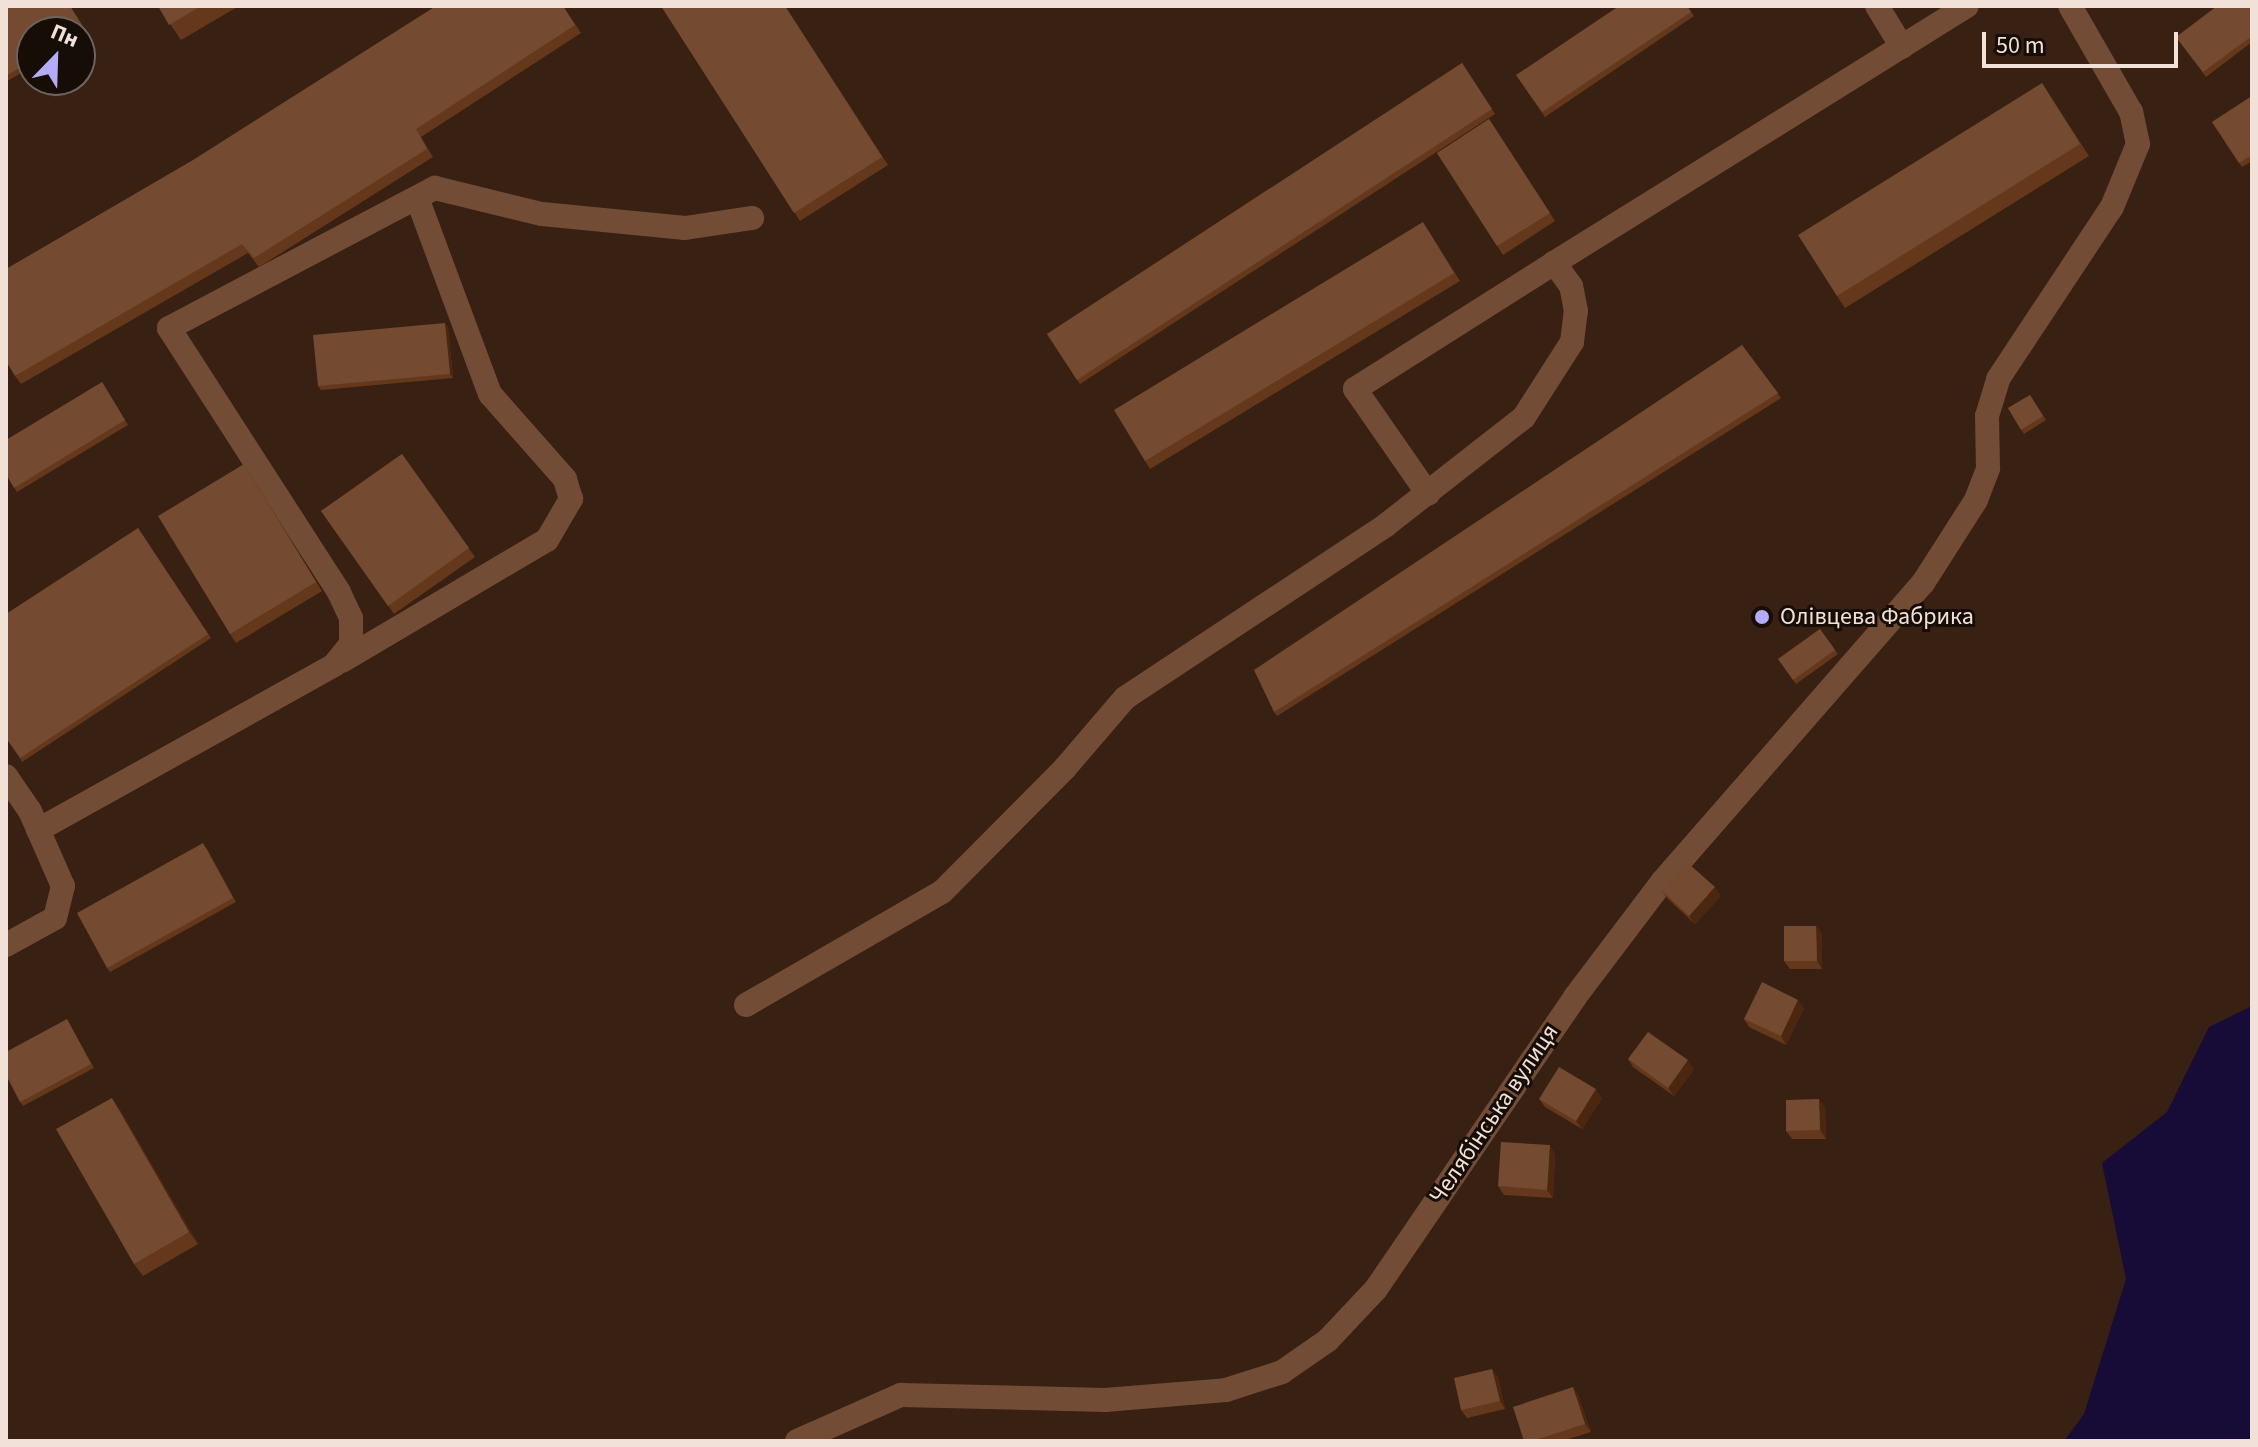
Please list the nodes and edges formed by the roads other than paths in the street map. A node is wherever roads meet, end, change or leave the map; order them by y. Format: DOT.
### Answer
graph roads {
  1 [pos="1877,6"];
  2 [pos="1967,6"];
  3 [pos="2070,6"];
  4 [pos="1902,47"];
  5 [pos="417,198"];
  6 [pos="752,218"];
  7 [pos="1554,263"];
  8 [pos="1428,494"];
  9 [pos="334,665"];
  10 [pos="6,776"];
  11 [pos="38,830"];
  12 [pos="6,945"];
  13 [pos="746,1005"];
  14 [pos="797,1441"];
  1 -- 4 [label="street"];
  2 -- 4 [label="street"];
  3 -- 14 [label="street, Челябінська вулиця"];
  4 -- 7 [label="street"];
  5 -- 6 [label="street"];
  5 -- 9 [label="street"];
  5 -- 9 [label="street"];
  7 -- 8 [label="street"];
  7 -- 8 [label="street"];
  8 -- 13 [label="street"];
  9 -- 11 [label="street"];
  10 -- 11 [label="street"];
  11 -- 12 [label="street"];
}
